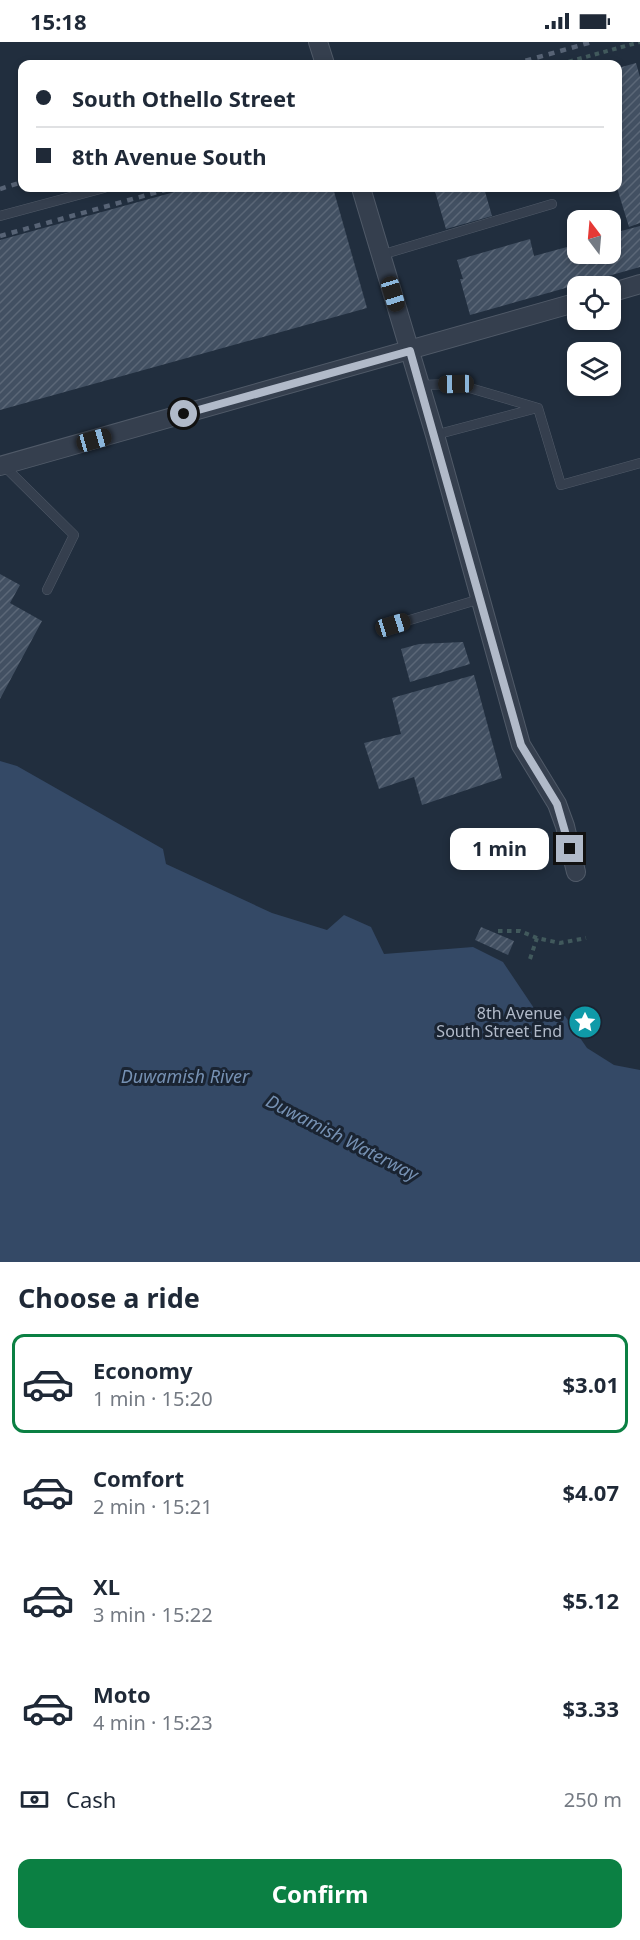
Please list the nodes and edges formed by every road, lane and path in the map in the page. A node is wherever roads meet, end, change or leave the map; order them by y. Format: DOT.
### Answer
graph roads {
  1 [pos="318,42"];
  2 [pos="640,42"];
  3 [pos="324,60"];
  4 [pos="575,60"];
  5 [pos="89,192"];
  6 [pos="362,192"];
  7 [pos="552,204"];
  8 [pos="0,216"];
  9 [pos="381,255"];
  10 [pos="640,284"];
  11 [pos="621,290"];
  12 [pos="567,305"];
  13 [pos="410,351"];
  14 [pos="420,385"];
  15 [pos="538,408"];
  16 [pos="435,435"];
  17 [pos="640,463"];
  18 [pos="2,466"];
  19 [pos="47,590"];
  20 [pos="480,598"];
  21 [pos="393,625"];
  22 [pos="576,872"];
  23 [pos="498,931"];
  24 [pos="537,938"];
  25 [pos="586,938"];
  26 [pos="530,959"];
  1 -- 3 [label="street"];
  2 -- 4 [label="path"];
  5 -- 8 [label="lane"];
  6 -- 9 [label="street"];
  7 -- 9 [label="lane"];
  9 -- 13 [label="street"];
  10 -- 11 [label="street"];
  12 -- 13 [label="street"];
  13 -- 14 [label="street"];
  13 -- 18 [label="street"];
  14 -- 15 [label="lane"];
  14 -- 16 [label="street"];
  15 -- 16 [label="lane"];
  15 -- 17 [label="lane"];
  16 -- 20 [label="street"];
  18 -- 19 [label="lane"];
  20 -- 21 [label="lane"];
  20 -- 22 [label="street"];
  23 -- 25 [label="path"];
  24 -- 26 [label="path"];
}
